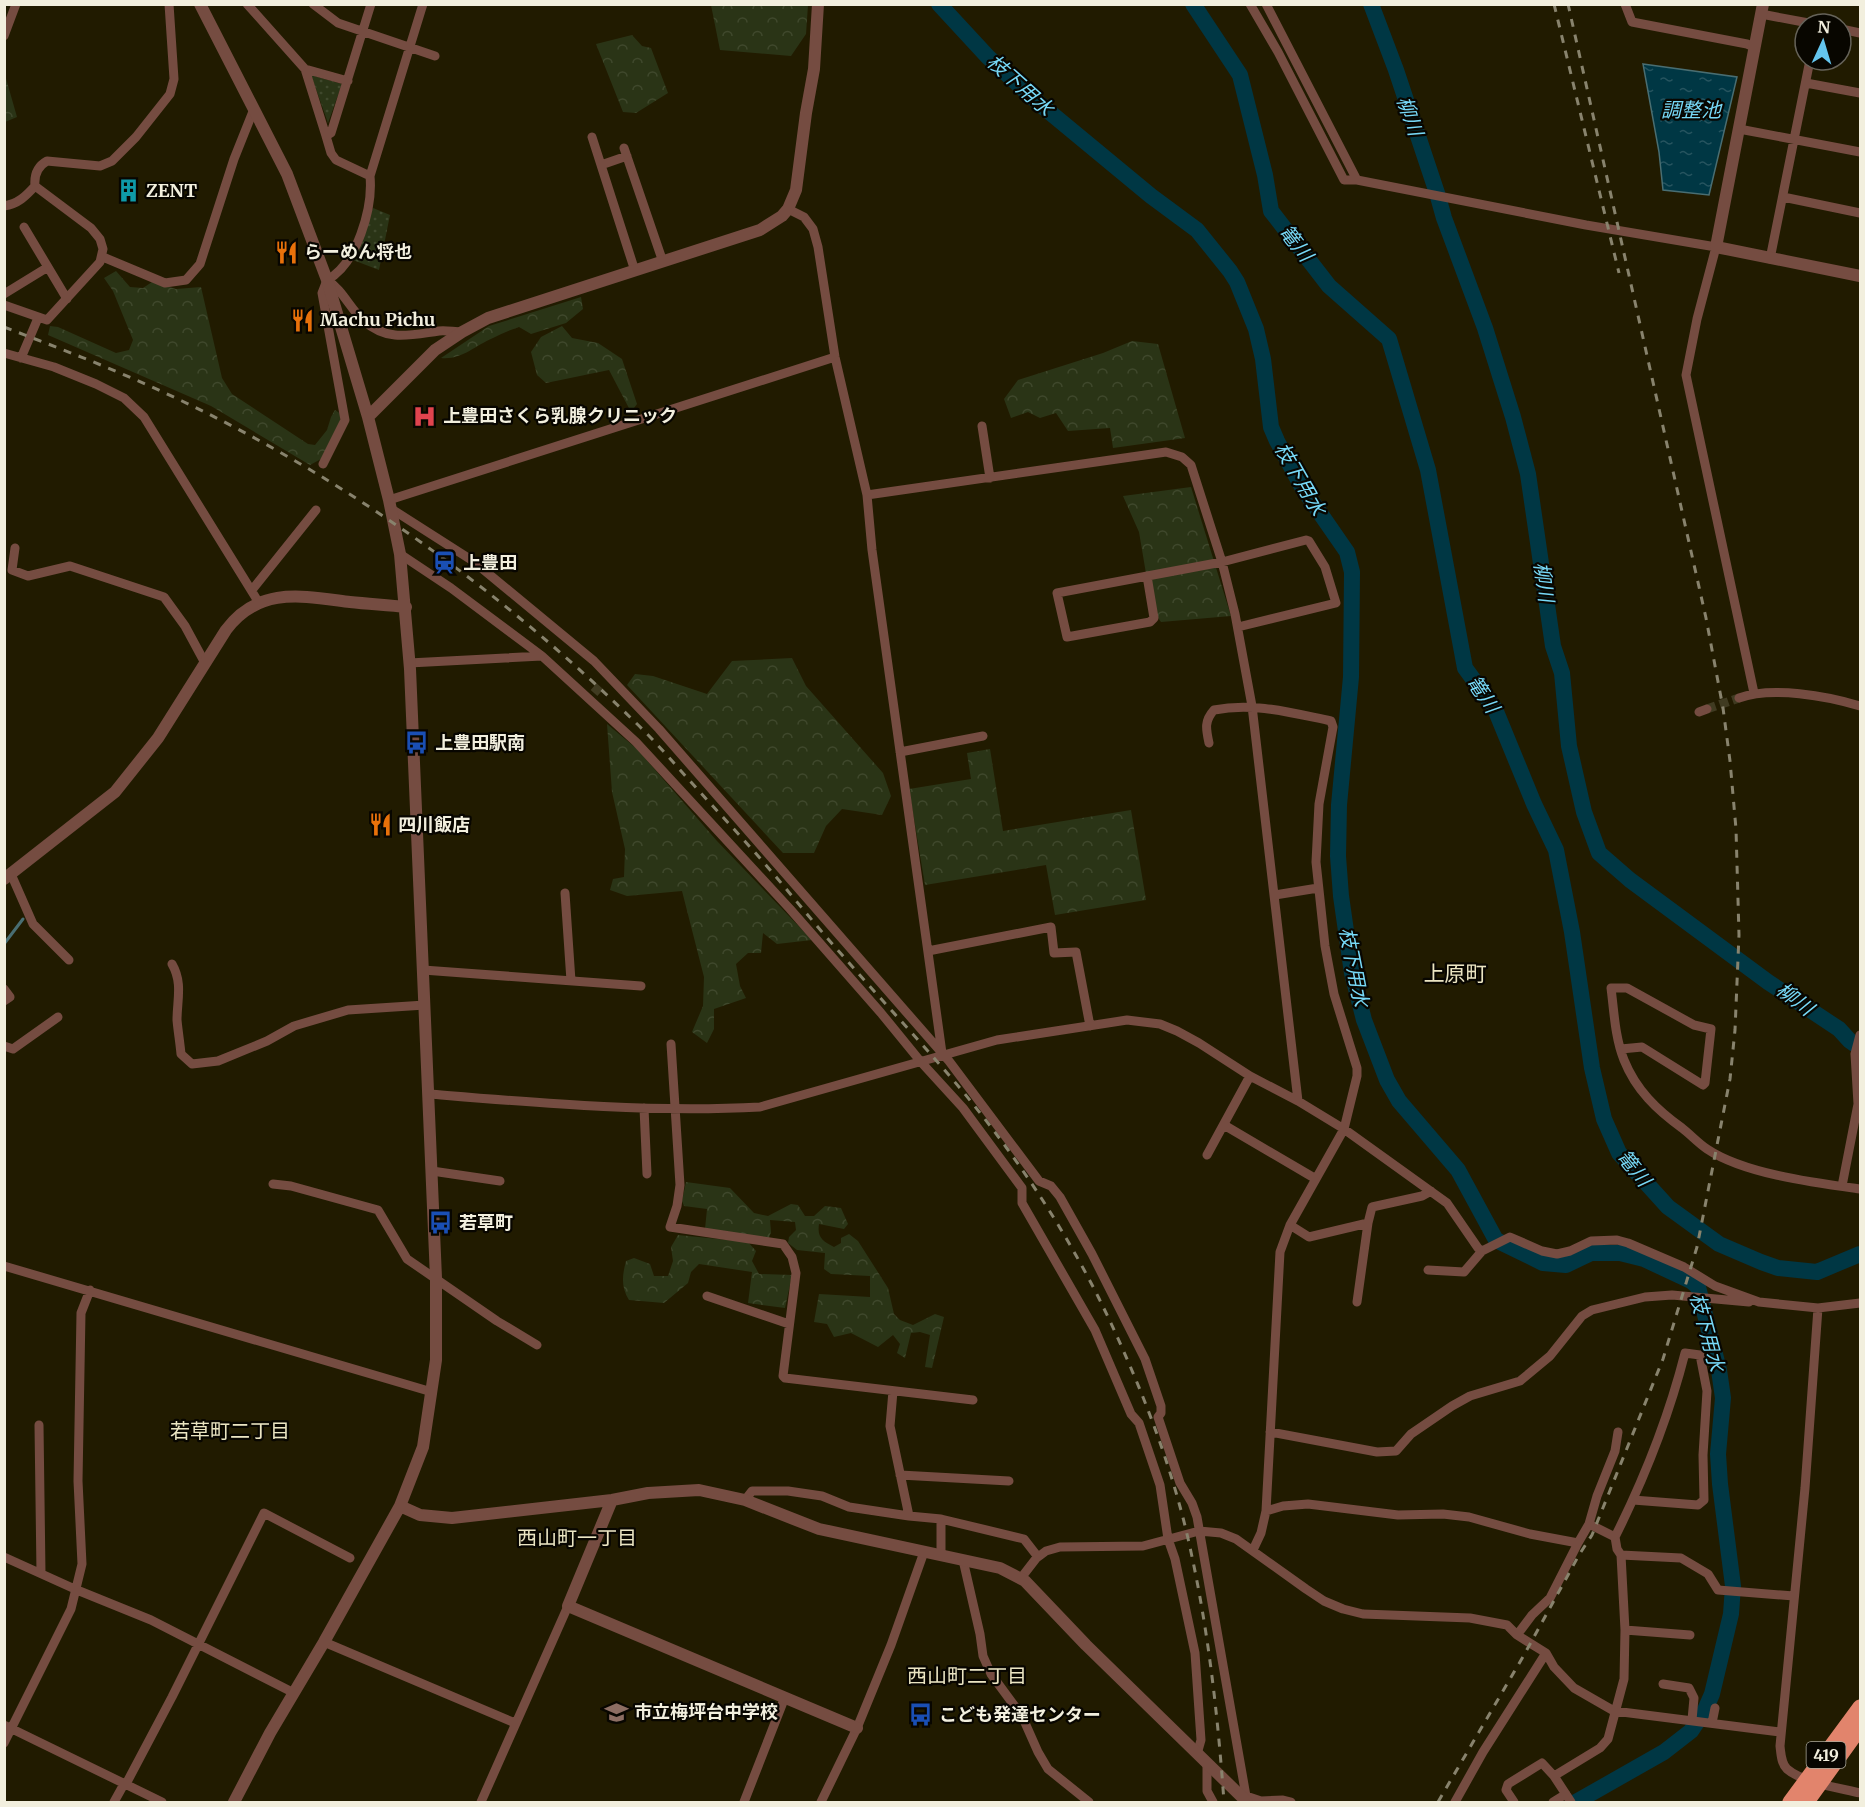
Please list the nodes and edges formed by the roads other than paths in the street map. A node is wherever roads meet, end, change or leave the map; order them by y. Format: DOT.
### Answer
graph roads {
  1 [pos="16,4"];
  2 [pos="169,4"];
  3 [pos="200,4"];
  4 [pos="247,4"];
  5 [pos="313,4"];
  6 [pos="371,4"];
  7 [pos="423,4"];
  8 [pos="818,4"];
  9 [pos="1250,4"];
  10 [pos="1266,4"];
  11 [pos="1625,4"];
  12 [pos="1762,9"];
  13 [pos="1793,18"];
  14 [pos="362,32"];
  15 [pos="4,36"];
  16 [pos="1754,47"];
  17 [pos="410,48"];
  18 [pos="435,56"];
  19 [pos="305,69"];
  20 [pos="1807,72"];
  21 [pos="348,81"];
  22 [pos="1806,83"];
  23 [pos="1860,93"];
  24 [pos="254,109"];
  25 [pos="1738,129"];
  26 [pos="326,136"];
  27 [pos="592,137"];
  28 [pos="1794,140"];
  29 [pos="1860,152"];
  30 [pos="601,165"];
  31 [pos="370,176"];
  32 [pos="1357,180"];
  33 [pos="35,186"];
  34 [pos="1783,197"];
  35 [pos="4,206"];
  36 [pos="788,209"];
  37 [pos="1860,213"];
  38 [pos="24,227"];
  39 [pos="1716,247"];
  40 [pos="103,257"];
  41 [pos="1770,259"];
  42 [pos="663,262"];
  43 [pos="48,267"];
  44 [pos="635,271"];
  45 [pos="1860,276"];
  46 [pos="327,280"];
  47 [pos="4,294"];
  48 [pos="67,299"];
  49 [pos="4,305"];
  50 [pos="38,318"];
  51 [pos="462,332"];
  52 [pos="12,356"];
  53 [pos="836,357"];
  54 [pos="4,364"];
  55 [pos="368,417"];
  56 [pos="982,426"];
  57 [pos="323,464"];
  58 [pos="990,478"];
  59 [pos="867,495"];
  60 [pos="390,507"];
  61 [pos="316,510"];
  62 [pos="15,548"];
  63 [pos="400,554"];
  64 [pos="1222,562"];
  65 [pos="1147,576"];
  66 [pos="252,590"];
  67 [pos="259,603"];
  68 [pos="406,607"];
  69 [pos="1238,627"];
  70 [pos="542,656"];
  71 [pos="205,663"];
  72 [pos="409,663"];
  73 [pos="1754,693"];
  74 [pos="1739,698"];
  75 [pos="1252,706"];
  76 [pos="1860,706"];
  77 [pos="984,736"];
  78 [pos="1209,743"];
  79 [pos="900,752"];
  80 [pos="8,877"];
  81 [pos="1318,888"];
  82 [pos="565,893"];
  83 [pos="1275,895"];
  84 [pos="928,951"];
  85 [pos="69,960"];
  86 [pos="172,964"];
  87 [pos="423,970"];
  88 [pos="572,981"];
  89 [pos="641,986"];
  90 [pos="4,989"];
  91 [pos="4,1001"];
  92 [pos="425,1005"];
  93 [pos="58,1017"];
  94 [pos="1090,1026"];
  95 [pos="1860,1035"];
  96 [pos="671,1044"];
  97 [pos="4,1046"];
  98 [pos="1622,1049"];
  99 [pos="942,1054"];
  100 [pos="921,1062"];
  101 [pos="1250,1076"];
  102 [pos="429,1094"];
  103 [pos="1298,1101"];
  104 [pos="1859,1104"];
  105 [pos="644,1108"];
  106 [pos="675,1108"];
  107 [pos="1224,1125"];
  108 [pos="1344,1129"];
  109 [pos="1207,1155"];
  110 [pos="432,1171"];
  111 [pos="647,1174"];
  112 [pos="1316,1179"];
  113 [pos="500,1181"];
  114 [pos="273,1184"];
  115 [pos="1842,1186"];
  116 [pos="1860,1189"];
  117 [pos="1431,1191"];
  118 [pos="1368,1223"];
  119 [pos="1290,1225"];
  120 [pos="1486,1250"];
  121 [pos="4,1266"];
  122 [pos="1428,1270"];
  123 [pos="436,1278"];
  124 [pos="90,1290"];
  125 [pos="707,1296"];
  126 [pos="1357,1302"];
  127 [pos="1759,1302"];
  128 [pos="1860,1303"];
  129 [pos="1818,1308"];
  130 [pos="789,1324"];
  131 [pos="537,1345"];
  132 [pos="432,1392"];
  133 [pos="893,1392"];
  134 [pos="973,1400"];
  135 [pos="39,1425"];
  136 [pos="1270,1432"];
  137 [pos="1618,1432"];
  138 [pos="900,1474"];
  139 [pos="1009,1481"];
  140 [pos="612,1500"];
  141 [pos="745,1500"];
  142 [pos="1633,1500"];
  143 [pos="400,1506"];
  144 [pos="1266,1511"];
  145 [pos="909,1516"];
  146 [pos="941,1519"];
  147 [pos="1589,1524"];
  148 [pos="1199,1531"];
  149 [pos="1611,1535"];
  150 [pos="1168,1539"];
  151 [pos="1578,1543"];
  152 [pos="1253,1550"];
  153 [pos="924,1552"];
  154 [pos="941,1554"];
  155 [pos="1621,1555"];
  156 [pos="1038,1556"];
  157 [pos="4,1557"];
  158 [pos="350,1558"];
  159 [pos="963,1560"];
  160 [pos="41,1573"];
  161 [pos="1021,1578"];
  162 [pos="76,1590"];
  163 [pos="1794,1596"];
  164 [pos="568,1606"];
  165 [pos="1625,1630"];
  166 [pos="1690,1635"];
  167 [pos="1519,1636"];
  168 [pos="324,1642"];
  169 [pos="197,1643"];
  170 [pos="1544,1651"];
  171 [pos="1663,1684"];
  172 [pos="294,1693"];
  173 [pos="785,1697"];
  174 [pos="1860,1707"];
  175 [pos="1714,1708"];
  176 [pos="1614,1711"];
  177 [pos="1692,1720"];
  178 [pos="1711,1722"];
  179 [pos="515,1723"];
  180 [pos="8,1726"];
  181 [pos="857,1728"];
  182 [pos="1860,1728"];
  183 [pos="1780,1732"];
  184 [pos="4,1743"];
  185 [pos="1197,1754"];
  186 [pos="1207,1765"];
  187 [pos="1554,1776"];
  188 [pos="1814,1781"];
  189 [pos="125,1784"];
  190 [pos="1860,1793"];
  191 [pos="1568,1798"];
  192 [pos="1245,1800"];
  193 [pos="114,1803"];
  194 [pos="162,1803"];
  195 [pos="234,1803"];
  196 [pos="482,1803"];
  197 [pos="744,1803"];
  198 [pos="821,1803"];
  199 [pos="1089,1803"];
  200 [pos="1213,1803"];
  201 [pos="1291,1803"];
  202 [pos="1455,1803"];
  203 [pos="1514,1803"];
  204 [pos="1552,1803"];
  205 [pos="1790,1803"];
  206 [pos="1807,1803"];
  1 -- 15 [label="street"];
  2 -- 33 [label="street"];
  3 -- 24 [label="street"];
  4 -- 19 [label="street"];
  5 -- 14 [label="street"];
  6 -- 14 [label="street"];
  7 -- 17 [label="street"];
  8 -- 36 [label="street"];
  9 -- 32 [label="street"];
  10 -- 32 [label="street"];
  11 -- 16 [label="street"];
  12 -- 13 [label="street"];
  12 -- 16 [label="street"];
  14 -- 17 [label="street"];
  14 -- 21 [label="street"];
  16 -- 25 [label="street"];
  17 -- 18 [label="street"];
  17 -- 31 [label="street"];
  19 -- 21 [label="street"];
  19 -- 26 [label="street"];
  20 -- 22 [label="street"];
  21 -- 26 [label="street"];
  22 -- 23 [label="street"];
  22 -- 28 [label="street"];
  24 -- 40 [label="street"];
  24 -- 46 [label="street"];
  25 -- 28 [label="street"];
  25 -- 39 [label="street"];
  26 -- 31 [label="street"];
  27 -- 30 [label="street"];
  28 -- 29 [label="street"];
  28 -- 34 [label="street"];
  30 -- 42 [label="street"];
  30 -- 44 [label="street"];
  31 -- 46 [label="street"];
  32 -- 39 [label="street"];
  33 -- 35 [label="street"];
  33 -- 40 [label="street"];
  34 -- 37 [label="street"];
  34 -- 41 [label="street"];
  36 -- 42 [label="street"];
  36 -- 53 [label="street"];
  38 -- 43 [label="street"];
  39 -- 41 [label="street"];
  39 -- 73 [label="street"];
  40 -- 48 [label="street"];
  41 -- 45 [label="street"];
  42 -- 44 [label="street"];
  43 -- 47 [label="street"];
  43 -- 48 [label="street"];
  44 -- 51 [label="street"];
  46 -- 51 [label="street"];
  46 -- 55 [label="street"];
  46 -- 57 [label="street"];
  48 -- 50 [label="street"];
  49 -- 50 [label="street"];
  50 -- 52 [label="street"];
  51 -- 55 [label="street"];
  52 -- 54 [label="street"];
  52 -- 66 [label="street"];
  53 -- 59 [label="street"];
  53 -- 60 [label="street"];
  55 -- 60 [label="street"];
  56 -- 58 [label="street"];
  58 -- 59 [label="street"];
  58 -- 64 [label="street"];
  59 -- 79 [label="street"];
  60 -- 63 [label="street"];
  60 -- 99 [label="street"];
  61 -- 66 [label="street"];
  62 -- 71 [label="street"];
  63 -- 68 [label="street"];
  63 -- 70 [label="street"];
  64 -- 65 [label="street"];
  64 -- 69 [label="street"];
  64 -- 69 [label="street"];
  65 -- 65 [label="street"];
  66 -- 67 [label="street"];
  67 -- 68 [label="street"];
  67 -- 71 [label="street"];
  68 -- 72 [label="street"];
  69 -- 75 [label="street"];
  70 -- 72 [label="street"];
  70 -- 100 [label="street"];
  71 -- 80 [label="street"];
  72 -- 87 [label="street"];
  73 -- 74 [label="street"];
  73 -- 76 [label="street"];
  75 -- 78 [label="street"];
  75 -- 81 [label="street"];
  75 -- 83 [label="street"];
  77 -- 79 [label="street"];
  79 -- 84 [label="street"];
  80 -- 85 [label="street"];
  81 -- 83 [label="street"];
  81 -- 108 [label="street"];
  82 -- 88 [label="street"];
  83 -- 103 [label="street"];
  84 -- 94 [label="street"];
  84 -- 99 [label="street"];
  86 -- 92 [label="street"];
  87 -- 88 [label="street"];
  87 -- 92 [label="street"];
  88 -- 89 [label="street"];
  90 -- 91 [label="street"];
  92 -- 102 [label="street"];
  93 -- 97 [label="street"];
  94 -- 99 [label="street"];
  94 -- 101 [label="street"];
  95 -- 104 [label="street"];
  96 -- 106 [label="street"];
  98 -- 98 [label="street"];
  98 -- 115 [label="street"];
  99 -- 100 [label="street"];
  99 -- 148 [label="street"];
  100 -- 106 [label="street"];
  100 -- 150 [label="street"];
  101 -- 103 [label="street"];
  101 -- 107 [label="street"];
  102 -- 105 [label="street"];
  102 -- 110 [label="street"];
  103 -- 108 [label="street"];
  104 -- 115 [label="street"];
  105 -- 106 [label="street"];
  105 -- 111 [label="street"];
  106 -- 130 [label="street"];
  107 -- 109 [label="street"];
  107 -- 112 [label="street"];
  108 -- 112 [label="street"];
  108 -- 117 [label="street"];
  110 -- 113 [label="street"];
  110 -- 123 [label="street"];
  112 -- 119 [label="street"];
  114 -- 123 [label="street"];
  115 -- 116 [label="street"];
  117 -- 118 [label="street"];
  117 -- 120 [label="street"];
  118 -- 119 [label="street"];
  118 -- 126 [label="street"];
  119 -- 136 [label="street"];
  120 -- 122 [label="street"];
  120 -- 127 [label="street"];
  121 -- 124 [label="street"];
  123 -- 131 [label="street"];
  123 -- 132 [label="street"];
  124 -- 132 [label="street"];
  124 -- 162 [label="street"];
  125 -- 130 [label="street"];
  127 -- 129 [label="street"];
  127 -- 136 [label="street"];
  128 -- 129 [label="street"];
  129 -- 163 [label="street"];
  130 -- 133 [label="street"];
  132 -- 143 [label="street"];
  133 -- 134 [label="street"];
  133 -- 138 [label="street"];
  135 -- 160 [label="street"];
  136 -- 144 [label="street"];
  137 -- 147 [label="street"];
  138 -- 139 [label="street"];
  138 -- 145 [label="street"];
  140 -- 141 [label="street"];
  140 -- 143 [label="street"];
  140 -- 164 [label="street"];
  141 -- 145 [label="street"];
  141 -- 153 [label="street"];
  142 -- 142 [label="street"];
  142 -- 149 [label="street"];
  143 -- 168 [label="street"];
  144 -- 151 [label="street"];
  144 -- 152 [label="street"];
  145 -- 146 [label="street"];
  146 -- 154 [label="street"];
  146 -- 156 [label="street"];
  147 -- 149 [label="street"];
  147 -- 151 [label="street"];
  148 -- 150 [label="street"];
  148 -- 152 [label="street"];
  148 -- 192 [label="street"];
  149 -- 155 [label="street"];
  150 -- 156 [label="street"];
  150 -- 185 [label="street"];
  151 -- 167 [label="street"];
  152 -- 167 [label="street"];
  153 -- 154 [label="street"];
  153 -- 181 [label="street"];
  154 -- 159 [label="street"];
  155 -- 163 [label="street"];
  155 -- 165 [label="street"];
  156 -- 161 [label="street"];
  157 -- 160 [label="street"];
  158 -- 169 [label="street"];
  159 -- 161 [label="street"];
  159 -- 199 [label="street"];
  160 -- 162 [label="street"];
  161 -- 185 [label="street"];
  162 -- 169 [label="street"];
  162 -- 180 [label="street"];
  163 -- 183 [label="street"];
  164 -- 173 [label="street"];
  164 -- 179 [label="street"];
  165 -- 166 [label="street"];
  165 -- 176 [label="street"];
  167 -- 170 [label="street"];
  168 -- 172 [label="street"];
  168 -- 179 [label="street"];
  169 -- 172 [label="street"];
  169 -- 189 [label="street"];
  170 -- 176 [label="street"];
  170 -- 202 [label="street"];
  171 -- 177 [label="street"];
  172 -- 195 [label="street"];
  173 -- 181 [label="street"];
  173 -- 197 [label="street"];
  174 -- 188 [label="highway, 419"];
  175 -- 178 [label="street"];
  176 -- 177 [label="street"];
  176 -- 187 [label="street"];
  177 -- 178 [label="street"];
  178 -- 183 [label="street"];
  179 -- 196 [label="street"];
  180 -- 184 [label="street"];
  180 -- 189 [label="street"];
  181 -- 198 [label="street"];
  182 -- 188 [label="highway, 419"];
  183 -- 188 [label="street"];
  185 -- 186 [label="street"];
  186 -- 192 [label="street"];
  186 -- 200 [label="street"];
  187 -- 191 [label="street"];
  187 -- 203 [label="street"];
  188 -- 190 [label="street"];
  188 -- 205 [label="highway, 419"];
  188 -- 206 [label="highway, 419"];
  189 -- 193 [label="street"];
  189 -- 194 [label="street"];
  191 -- 204 [label="street"];
  192 -- 201 [label="street"];
}
